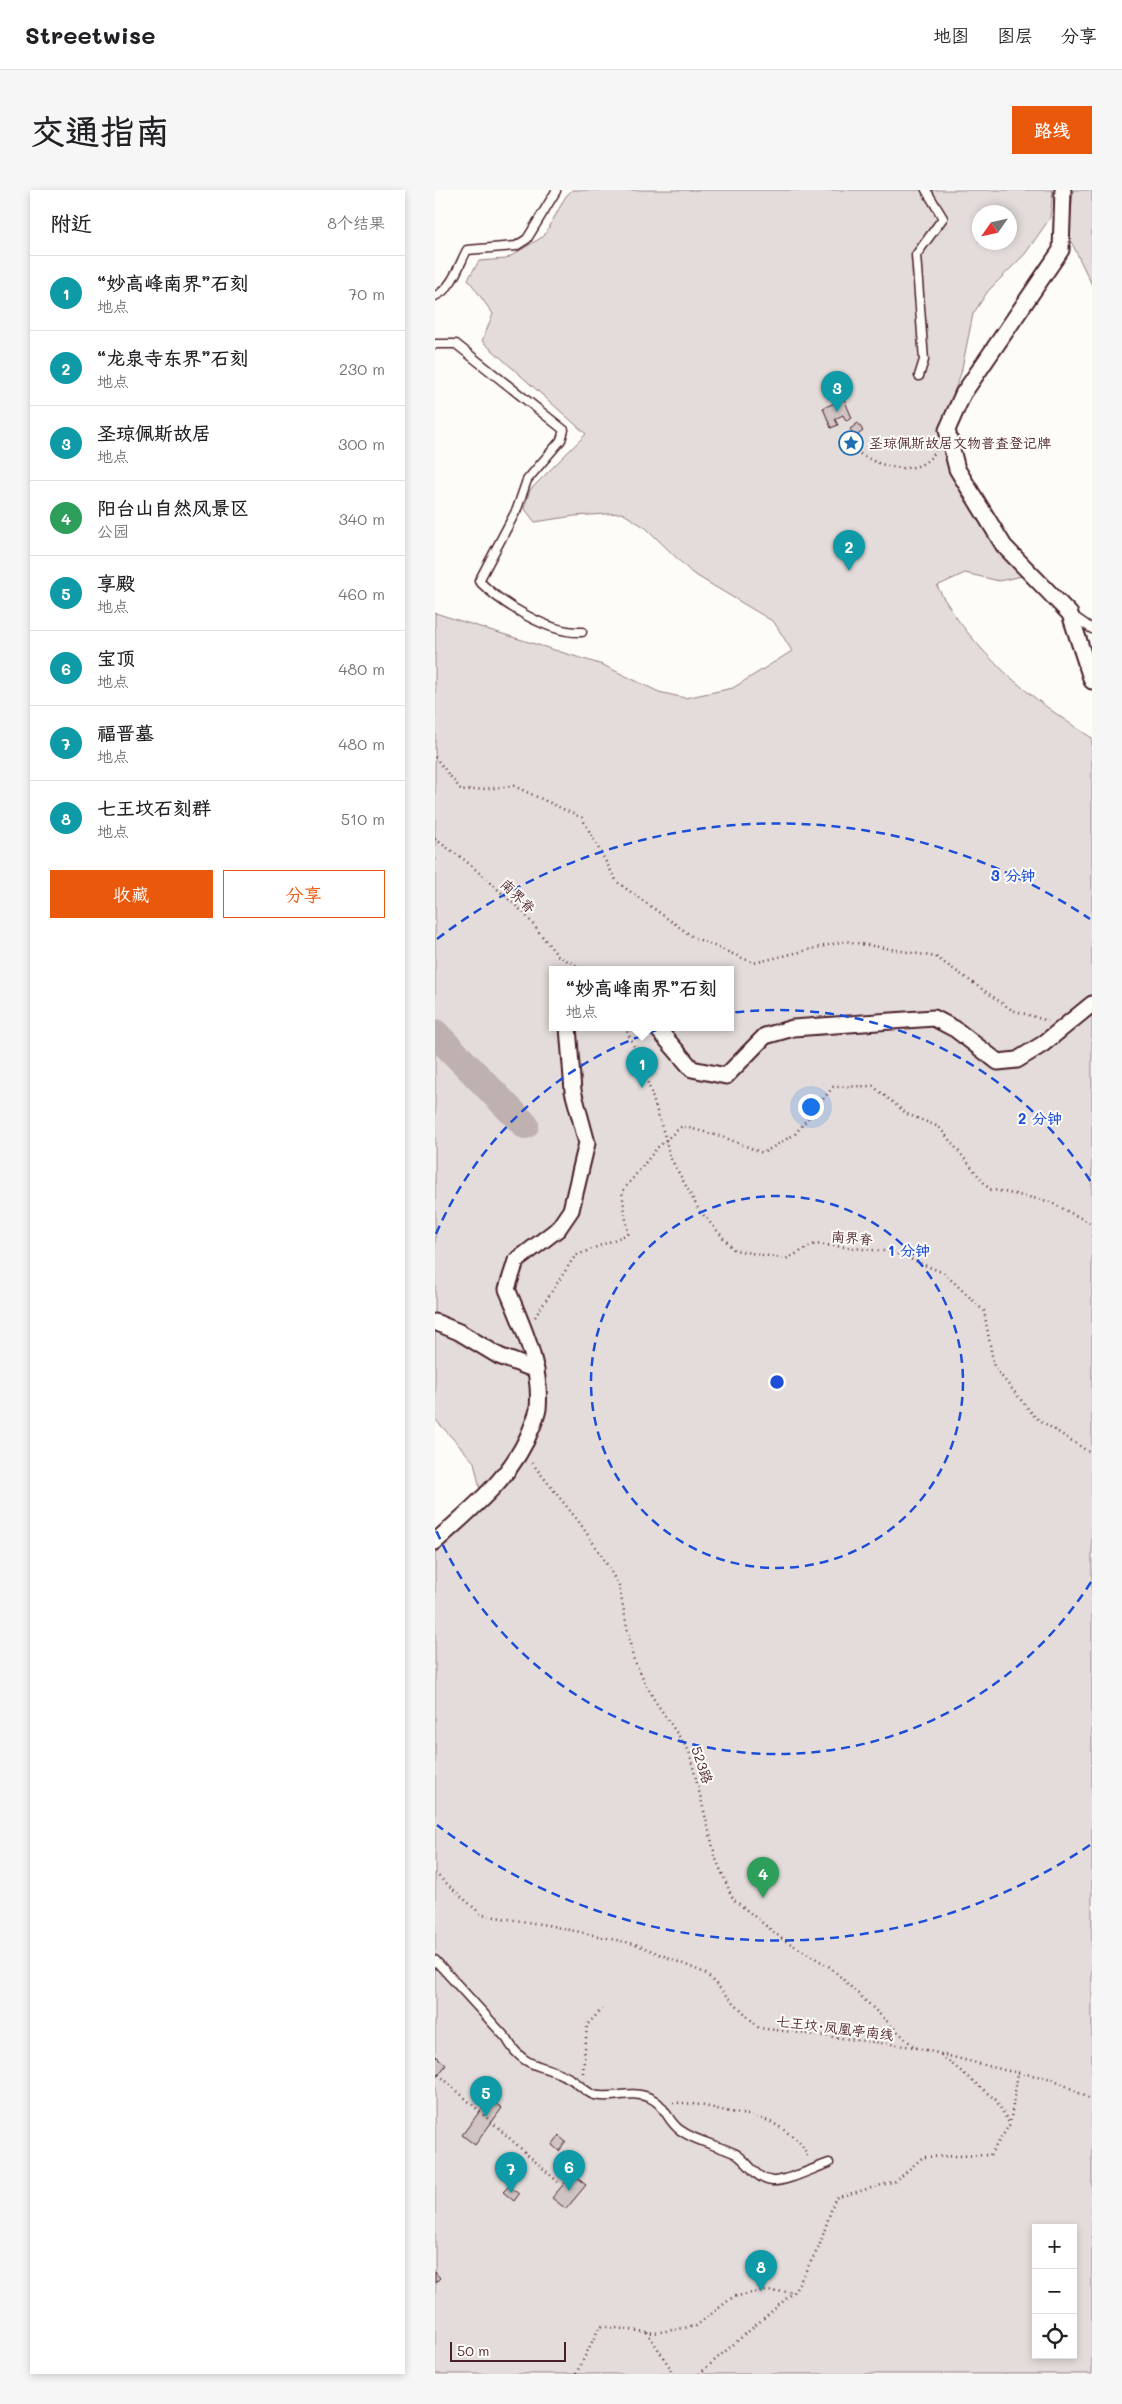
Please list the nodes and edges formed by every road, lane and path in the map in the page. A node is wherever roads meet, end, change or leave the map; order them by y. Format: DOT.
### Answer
graph roads {
  1 [pos="926,190"];
  2 [pos="1063,190"];
  3 [pos="556,191"];
  4 [pos="435,296"];
  5 [pos="435,344"];
  6 [pos="919,376"];
  7 [pos="947,430"];
  8 [pos="848,445"];
  9 [pos="1070,614"];
  10 [pos="1092,629"];
  11 [pos="582,632"];
  12 [pos="1092,681"];
  13 [pos="435,757"];
  14 [pos="435,839"];
  15 [pos="578,966"];
  16 [pos="1092,1004"];
  17 [pos="1064,1026"];
  18 [pos="568,1031"];
  19 [pos="627,1031"];
  20 [pos="660,1031"];
  21 [pos="666,1140"];
  22 [pos="1092,1224"];
  23 [pos="435,1322"];
  24 [pos="525,1332"];
  25 [pos="536,1370"];
  26 [pos="526,1442"];
  27 [pos="1092,1454"];
  28 [pos="435,1542"];
  29 [pos="435,1873"];
  30 [pos="435,1960"];
  31 [pos="602,2009"];
  32 [pos="914,2047"];
  33 [pos="940,2054"];
  34 [pos="435,2071"];
  35 [pos="1018,2072"];
  36 [pos="578,2084"];
  37 [pos="1092,2100"];
  38 [pos="660,2104"];
  39 [pos="1010,2124"];
  40 [pos="829,2163"];
  41 [pos="808,2170"];
  42 [pos="558,2182"];
  43 [pos="794,2292"];
  44 [pos="647,2332"];
  45 [pos="576,2374"];
  46 [pos="669,2374"];
  47 [pos="699,2374"];
  1 -- 6 [label="lane"];
  2 -- 7 [label="street"];
  3 -- 4 [label="lane"];
  5 -- 11 [label="lane"];
  7 -- 8 [label="path"];
  7 -- 9 [label="street"];
  9 -- 10 [label="lane"];
  9 -- 12 [label="street"];
  13 -- 17 [label="path"];
  14 -- 15 [label="path, 南界脊"];
  16 -- 17 [label="street"];
  17 -- 20 [label="street"];
  18 -- 24 [label="street"];
  19 -- 21 [label="path, 南界脊"];
  21 -- 22 [label="path"];
  21 -- 24 [label="path"];
  21 -- 27 [label="path, 南界脊"];
  23 -- 25 [label="street"];
  24 -- 25 [label="street"];
  25 -- 26 [label="street"];
  26 -- 28 [label="street"];
  26 -- 32 [label="path, 523路"];
  29 -- 32 [label="path, 七王坟·凤凰亭南线"];
  30 -- 36 [label="lane"];
  31 -- 36 [label="path"];
  32 -- 33 [label="path, 七王坟·凤凰亭南线"];
  33 -- 35 [label="path, 七王坟·凤凰亭南线"];
  33 -- 39 [label="path"];
  34 -- 42 [label="path"];
  35 -- 37 [label="path, 七王坟·凤凰亭南线"];
  35 -- 39 [label="path"];
  36 -- 38 [label="lane"];
  38 -- 41 [label="lane"];
  38 -- 41 [label="path"];
  39 -- 43 [label="path"];
  40 -- 41 [label="lane"];
  43 -- 44 [label="path"];
  43 -- 47 [label="path"];
  44 -- 45 [label="path"];
  44 -- 46 [label="path"];
}
